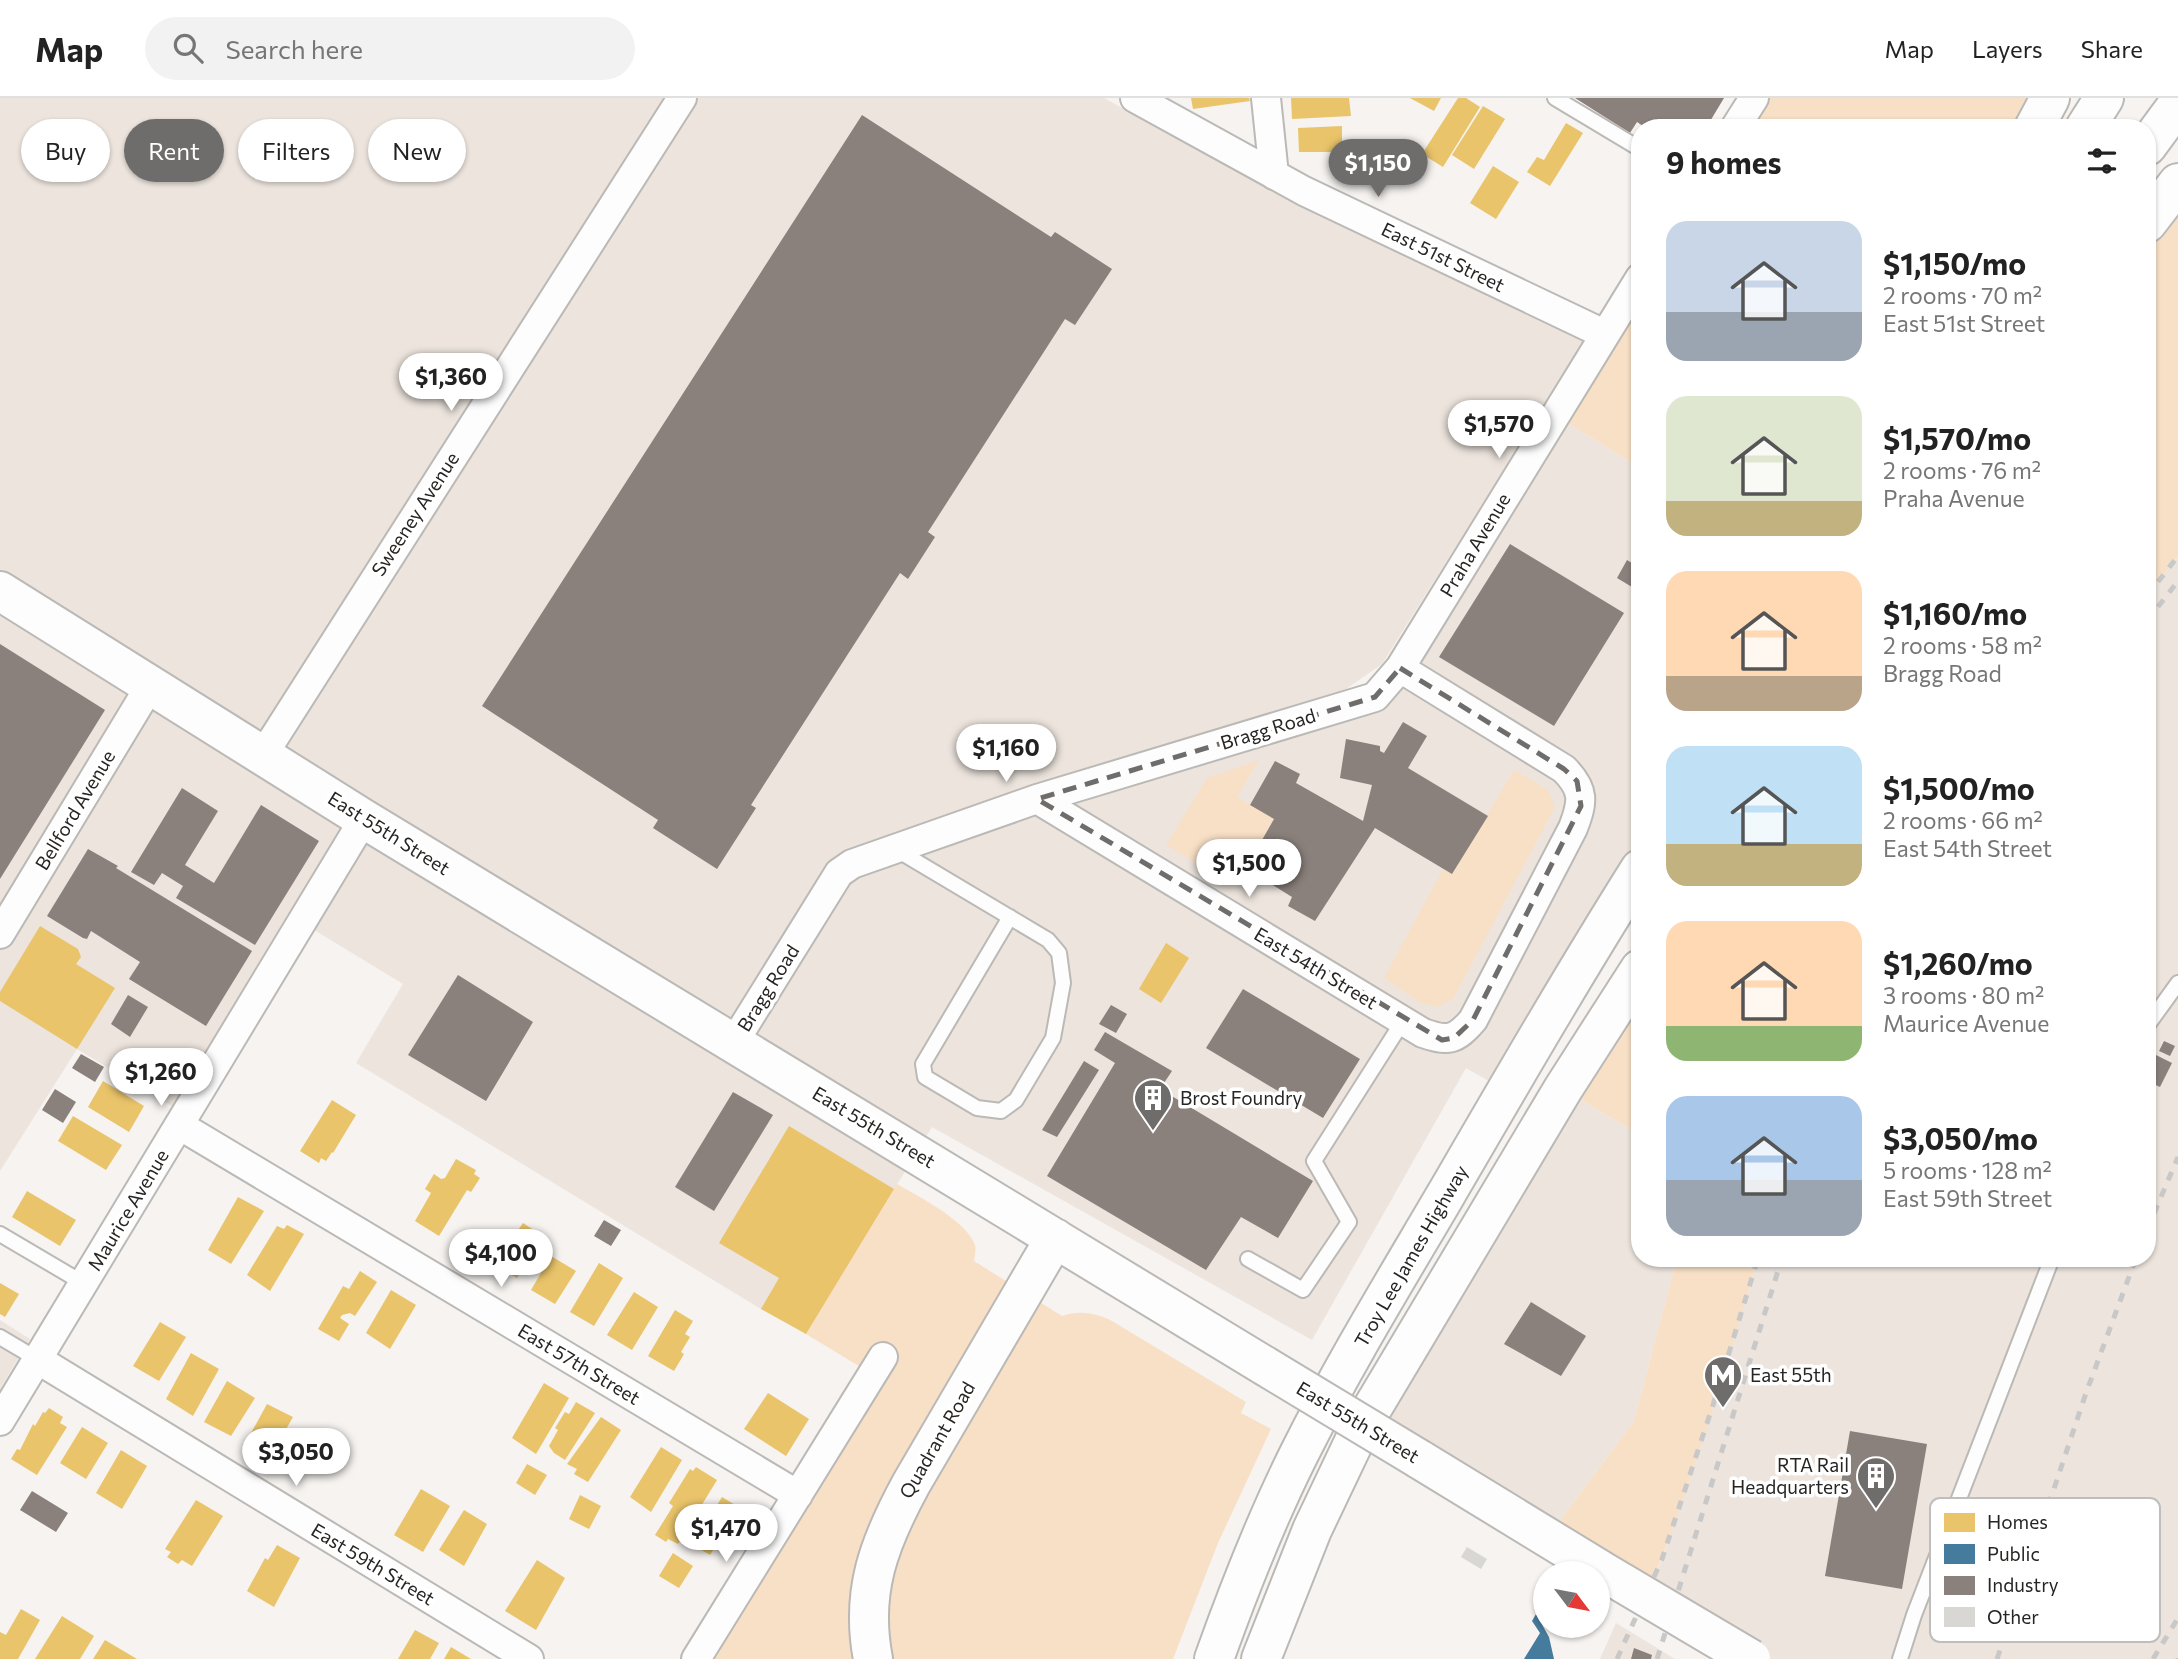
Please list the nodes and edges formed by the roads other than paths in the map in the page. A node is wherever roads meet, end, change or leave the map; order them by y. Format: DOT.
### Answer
graph roads {
  1 [pos="682,98"];
  2 [pos="1135,98"];
  3 [pos="1266,98"];
  4 [pos="1555,98"];
  5 [pos="1754,98"];
  6 [pos="2050,98"];
  7 [pos="2104,98"];
  8 [pos="2178,104"];
  9 [pos="1741,119"];
  10 [pos="2039,119"];
  11 [pos="2091,119"];
  12 [pos="2156,134"];
  13 [pos="1631,144"];
  14 [pos="1274,175"];
  15 [pos="2178,183"];
  16 [pos="2156,211"];
  17 [pos="1631,292"];
  18 [pos="1604,334"];
  19 [pos="0,591"];
  20 [pos="1400,668"];
  21 [pos="150,686"];
  22 [pos="263,754"];
  23 [pos="1037,799"];
  24 [pos="364,819"];
  25 [pos="895,849"];
  26 [pos="1631,866"];
  27 [pos="1631,883"];
  28 [pos="1010,917"];
  29 [pos="0,934"];
  30 [pos="1588,951"];
  31 [pos="1631,983"];
  32 [pos="2178,983"];
  33 [pos="2156,1014"];
  34 [pos="1403,1021"];
  35 [pos="734,1042"];
  36 [pos="179,1125"];
  37 [pos="0,1234"];
  38 [pos="1055,1238"];
  39 [pos="1248,1259"];
  40 [pos="2049,1267"];
  41 [pos="83,1283"];
  42 [pos="0,1337"];
  43 [pos="883,1357"];
  44 [pos="37,1359"];
  45 [pos="0,1421"];
  46 [pos="799,1495"];
  47 [pos="1959,1498"];
  48 [pos="1930,1574"];
  49 [pos="529,1659"];
  50 [pos="696,1659"];
  51 [pos="873,1659"];
  52 [pos="1214,1659"];
  53 [pos="1261,1659"];
  54 [pos="1751,1659"];
  55 [pos="1900,1659"];
  1 -- 22 [label="street, Sweeney Avenue"];
  2 -- 14 [label="street, East 51st Street"];
  3 -- 14 [label="street"];
  4 -- 13 [label="lane"];
  5 -- 9 [label="street"];
  6 -- 10 [label="main road"];
  7 -- 11 [label="main road"];
  8 -- 12 [label="main road"];
  14 -- 18 [label="street, East 51st Street"];
  15 -- 16 [label="main road"];
  17 -- 18 [label="street, Praha Avenue"];
  18 -- 20 [label="street, Praha Avenue"];
  19 -- 21 [label="main road, East 55th Street"];
  20 -- 23 [label="street, Bragg Road"];
  20 -- 34 [label="street, East 54th Street"];
  21 -- 22 [label="main road, East 55th Street"];
  21 -- 29 [label="street, Bellford Avenue"];
  22 -- 24 [label="main road, East 55th Street"];
  23 -- 25 [label="street, Bragg Road"];
  23 -- 34 [label="street, East 54th Street"];
  24 -- 35 [label="main road, East 55th Street"];
  24 -- 36 [label="street, Maurice Avenue"];
  25 -- 28 [label="lane"];
  25 -- 35 [label="street, Bragg Road"];
  26 -- 30 [label="main road"];
  27 -- 30 [label="main road, Troy Lee James Highway"];
  28 -- 28 [label="lane"];
  30 -- 52 [label="main road, Troy Lee James Highway"];
  31 -- 53 [label="main road"];
  32 -- 33 [label="lane"];
  34 -- 39 [label="lane"];
  35 -- 38 [label="main road, East 55th Street"];
  36 -- 41 [label="street, Maurice Avenue"];
  36 -- 46 [label="street, East 57th Street"];
  37 -- 41 [label="lane"];
  38 -- 51 [label="main road, Quadrant Road"];
  38 -- 54 [label="main road, East 55th Street, bridge"];
  40 -- 47 [label="lane"];
  41 -- 44 [label="street, Maurice Avenue"];
  42 -- 44 [label="lane"];
  43 -- 46 [label="street"];
  44 -- 45 [label="street, Maurice Avenue"];
  44 -- 49 [label="street, East 59th Street"];
  46 -- 50 [label="street"];
  48 -- 55 [label="lane"];
}
